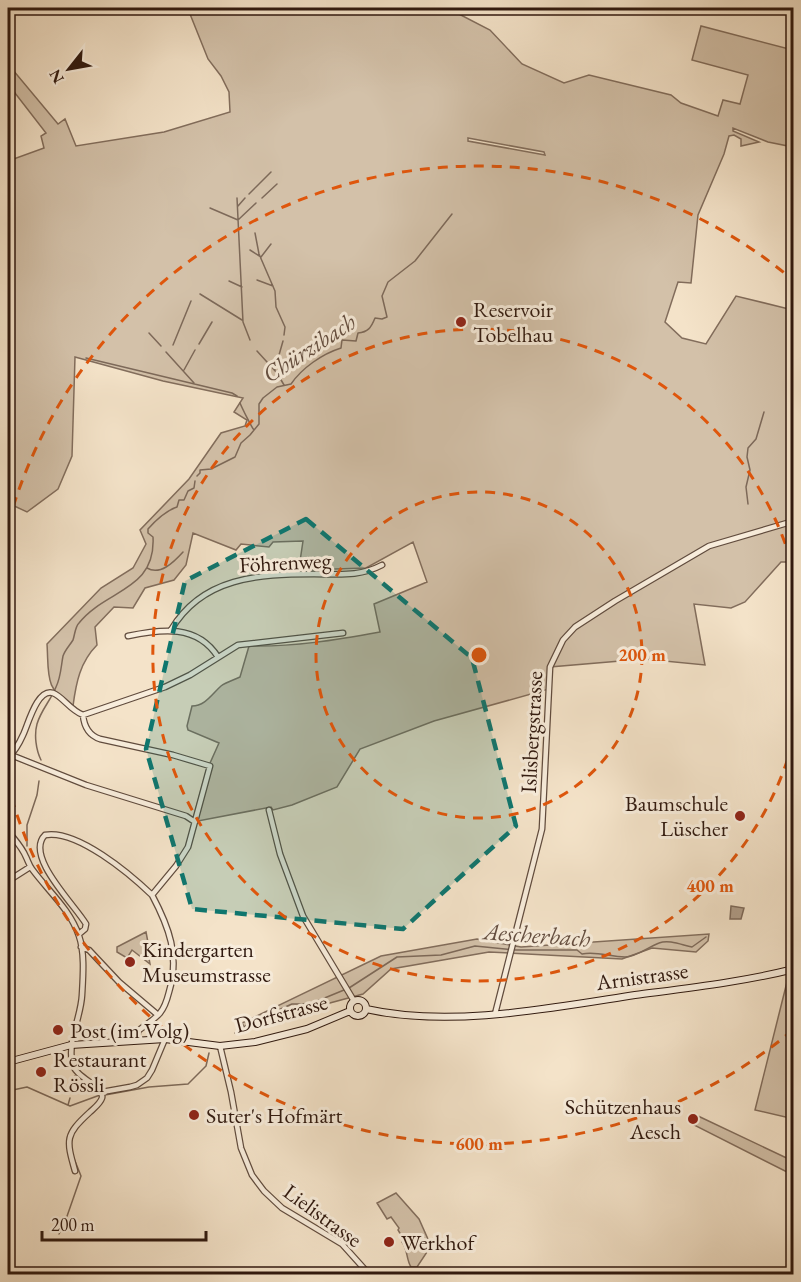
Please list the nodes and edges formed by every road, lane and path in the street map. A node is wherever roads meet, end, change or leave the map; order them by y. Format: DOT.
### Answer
graph roads {
  1 [pos="794,520"];
  2 [pos="382,565"];
  3 [pos="171,630"];
  4 [pos="343,633"];
  5 [pos="128,636"];
  6 [pos="218,657"];
  7 [pos="83,715"];
  8 [pos="9,756"];
  9 [pos="269,810"];
  10 [pos="195,822"];
  11 [pos="8,831"];
  12 [pos="30,867"];
  13 [pos="8,881"];
  14 [pos="152,895"];
  15 [pos="79,934"];
  16 [pos="81,947"];
  17 [pos="794,969"];
  18 [pos="354,1001"];
  19 [pos="366,1009"];
  20 [pos="350,1011"];
  21 [pos="495,1014"];
  22 [pos="158,1015"];
  23 [pos="165,1039"];
  24 [pos="137,1040"];
  25 [pos="71,1045"];
  26 [pos="220,1046"];
  27 [pos="8,1062"];
  28 [pos="102,1094"];
  29 [pos="75,1171"];
  30 [pos="369,1275"];
  1 -- 21 [label="street, Islisbergstrasse"];
  2 -- 3 [label="street, Föhrenweg"];
  3 -- 5 [label="street"];
  3 -- 6 [label="street"];
  4 -- 6 [label="street"];
  6 -- 7 [label="street"];
  7 -- 8 [label="street"];
  7 -- 10 [label="street"];
  8 -- 10 [label="street"];
  9 -- 18 [label="street"];
  10 -- 14 [label="street"];
  11 -- 12 [label="street"];
  12 -- 13 [label="street"];
  12 -- 15 [label="street"];
  14 -- 15 [label="street"];
  14 -- 22 [label="street"];
  15 -- 16 [label="street"];
  16 -- 22 [label="street"];
  16 -- 25 [label="street"];
  17 -- 21 [label="street, Arnistrasse"];
  18 -- 19 [label="street"];
  18 -- 20 [label="street"];
  19 -- 20 [label="street"];
  19 -- 21 [label="street"];
  20 -- 26 [label="street, Dorfstrasse"];
  22 -- 24 [label="street"];
  23 -- 24 [label="street, Dorfstrasse"];
  23 -- 26 [label="street, Dorfstrasse"];
  23 -- 28 [label="street"];
  24 -- 25 [label="street, Dorfstrasse"];
  25 -- 27 [label="street, Dorfstrasse"];
  25 -- 28 [label="street"];
  26 -- 30 [label="street, Lielistrasse"];
  28 -- 29 [label="street"];
}
